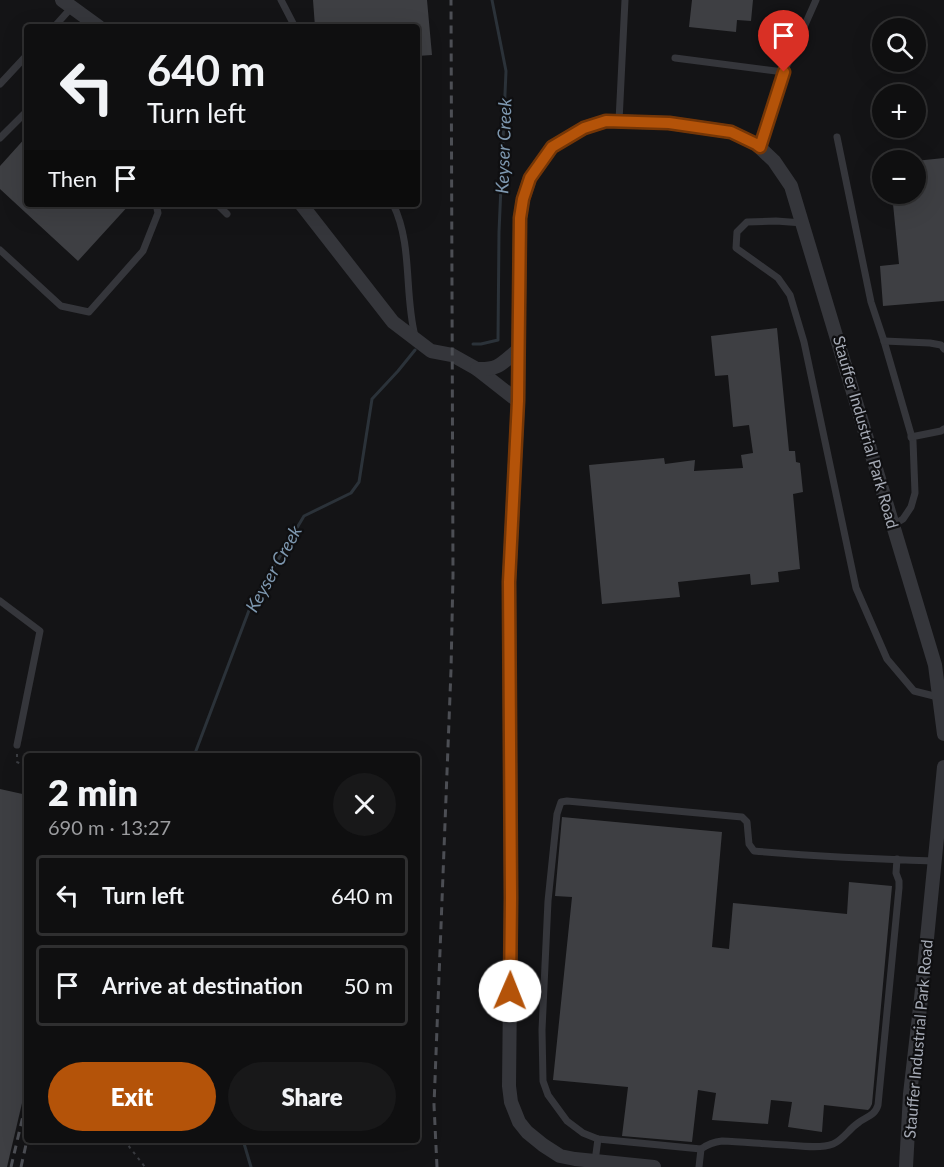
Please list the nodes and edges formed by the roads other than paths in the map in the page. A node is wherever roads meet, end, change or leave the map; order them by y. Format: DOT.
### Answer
graph roads {
  1 [pos="281,0"];
  2 [pos="626,0"];
  3 [pos="816,0"];
  4 [pos="67,4"];
  5 [pos="56,24"];
  6 [pos="95,24"];
  7 [pos="293,24"];
  8 [pos="24,58"];
  9 [pos="675,58"];
  10 [pos="784,72"];
  11 [pos="0,84"];
  12 [pos="24,114"];
  13 [pos="619,121"];
  14 [pos="837,137"];
  15 [pos="0,138"];
  16 [pos="758,146"];
  17 [pos="157,207"];
  18 [pos="220,207"];
  19 [pos="303,207"];
  20 [pos="394,207"];
  21 [pos="227,214"];
  22 [pos="803,223"];
  23 [pos="0,249"];
  24 [pos="416,339"];
  25 [pos="884,341"];
  26 [pos="944,349"];
  27 [pos="518,350"];
  28 [pos="477,369"];
  29 [pos="518,401"];
  30 [pos="944,429"];
  31 [pos="911,437"];
  32 [pos="893,525"];
  33 [pos="0,601"];
  34 [pos="941,682"];
  35 [pos="940,697"];
  36 [pos="944,734"];
  37 [pos="17,745"];
  38 [pos="944,767"];
  39 [pos="897,859"];
  40 [pos="935,861"];
  41 [pos="598,1139"];
  42 [pos="701,1149"];
  43 [pos="595,1161"];
  44 [pos="633,1166"];
  45 [pos="654,1167"];
  46 [pos="699,1167"];
  47 [pos="906,1167"];
  1 -- 7 [label="lane"];
  2 -- 13 [label="lane"];
  3 -- 10 [label="lane"];
  4 -- 5 [label="lane"];
  4 -- 6 [label="street"];
  8 -- 11 [label="lane"];
  9 -- 10 [label="lane"];
  10 -- 16 [label="lane"];
  12 -- 15 [label="lane"];
  13 -- 16 [label="street"];
  13 -- 27 [label="street"];
  14 -- 25 [label="lane"];
  16 -- 22 [label="street, Stauffer Industrial Park Road"];
  17 -- 23 [label="lane"];
  18 -- 21 [label="lane"];
  19 -- 24 [label="street"];
  20 -- 24 [label="lane"];
  22 -- 32 [label="street, Stauffer Industrial Park Road"];
  22 -- 35 [label="lane"];
  24 -- 28 [label="street"];
  25 -- 26 [label="lane"];
  25 -- 31 [label="lane"];
  27 -- 28 [label="street"];
  27 -- 29 [label="street"];
  28 -- 29 [label="street"];
  29 -- 43 [label="street"];
  30 -- 31 [label="lane"];
  31 -- 32 [label="lane"];
  32 -- 34 [label="street, Stauffer Industrial Park Road"];
  33 -- 37 [label="lane"];
  34 -- 35 [label="street, Stauffer Industrial Park Road"];
  35 -- 36 [label="street, Stauffer Industrial Park Road"];
  38 -- 40 [label="street, Stauffer Industrial Park Road"];
  39 -- 40 [label="lane"];
  39 -- 41 [label="lane"];
  39 -- 42 [label="lane"];
  40 -- 47 [label="street, Stauffer Industrial Park Road"];
  41 -- 42 [label="lane"];
  41 -- 43 [label="lane"];
  42 -- 46 [label="lane"];
  43 -- 44 [label="street"];
  44 -- 45 [label="street"];
}
